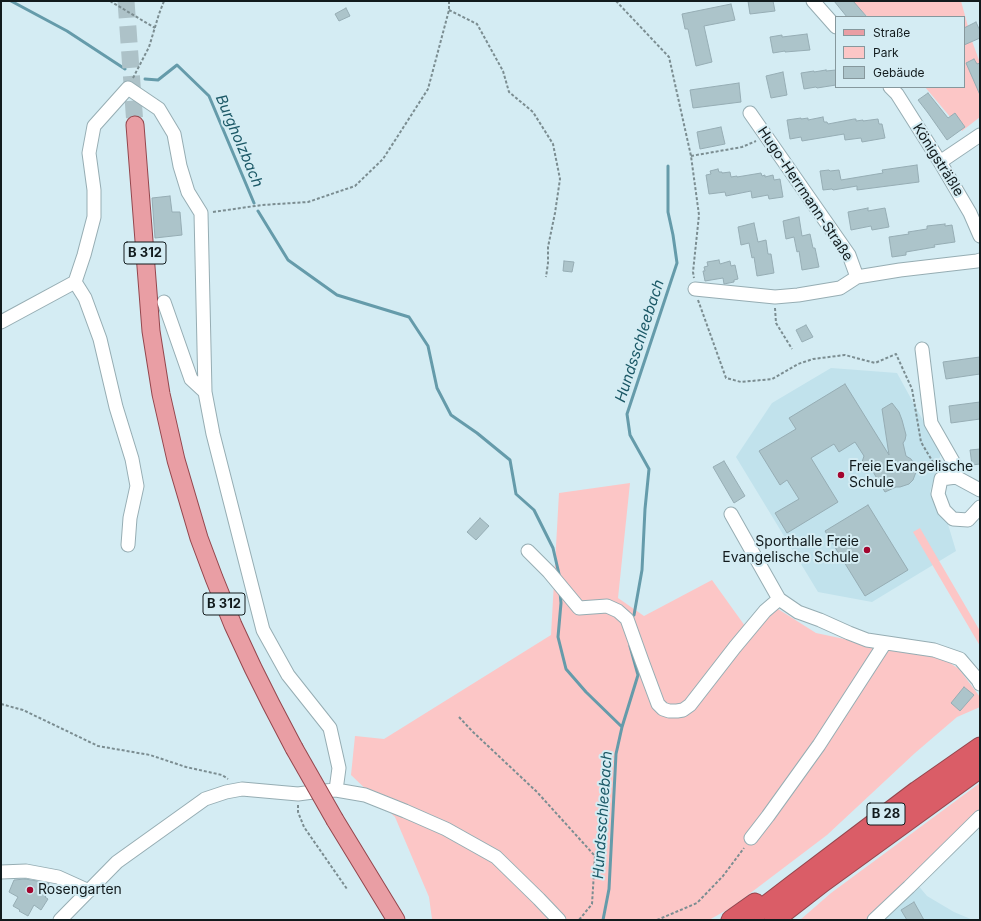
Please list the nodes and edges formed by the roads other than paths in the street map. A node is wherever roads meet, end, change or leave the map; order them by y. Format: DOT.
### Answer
graph roads {
  1 [pos="813,1"];
  2 [pos="835,26"];
  3 [pos="891,88"];
  4 [pos="750,113"];
  5 [pos="135,125"];
  6 [pos="980,135"];
  7 [pos="940,162"];
  8 [pos="980,236"];
  9 [pos="980,260"];
  10 [pos="857,277"];
  11 [pos="75,282"];
  12 [pos="695,289"];
  13 [pos="164,302"];
  14 [pos="1,322"];
  15 [pos="922,349"];
  16 [pos="205,392"];
  17 [pos="956,477"];
  18 [pos="980,490"];
  19 [pos="980,507"];
  20 [pos="731,514"];
  21 [pos="128,545"];
  22 [pos="528,551"];
  23 [pos="779,599"];
  24 [pos="885,643"];
  25 [pos="980,684"];
  26 [pos="980,747"];
  27 [pos="980,768"];
  28 [pos="336,790"];
  29 [pos="980,817"];
  30 [pos="751,838"];
  31 [pos="1,872"];
  32 [pos="823,882"];
  33 [pos="794,884"];
  34 [pos="88,891"];
  35 [pos="60,920"];
  36 [pos="396,920"];
  37 [pos="559,920"];
  38 [pos="731,920"];
  39 [pos="747,920"];
  40 [pos="774,920"];
  41 [pos="793,920"];
  42 [pos="874,920"];
  1 -- 2 [label="street"];
  3 -- 7 [label="street, Königsträßle"];
  4 -- 10 [label="street, Hugo-Herrmann-Straße"];
  5 -- 36 [label="main road, B 312, bridge"];
  6 -- 7 [label="street"];
  7 -- 8 [label="street, Königsträßle"];
  9 -- 10 [label="street, Hugo-Herrmann-Straße"];
  10 -- 12 [label="street, Hugo-Herrmann-Straße"];
  11 -- 14 [label="street"];
  11 -- 16 [label="street"];
  11 -- 21 [label="street"];
  13 -- 16 [label="street"];
  15 -- 17 [label="street"];
  16 -- 28 [label="street"];
  17 -- 18 [label="street"];
  17 -- 19 [label="street"];
  20 -- 23 [label="street"];
  22 -- 23 [label="street"];
  23 -- 24 [label="street"];
  24 -- 25 [label="street"];
  24 -- 30 [label="street"];
  26 -- 33 [label="highway, B 28"];
  27 -- 32 [label="highway, B 28"];
  28 -- 34 [label="street"];
  28 -- 37 [label="street"];
  29 -- 42 [label="street"];
  31 -- 34 [label="street"];
  32 -- 40 [label="highway, B 28"];
  32 -- 41 [label="highway, B 28"];
  33 -- 38 [label="highway, B 28"];
  33 -- 39 [label="highway, B 28"];
  34 -- 35 [label="street"];
}
